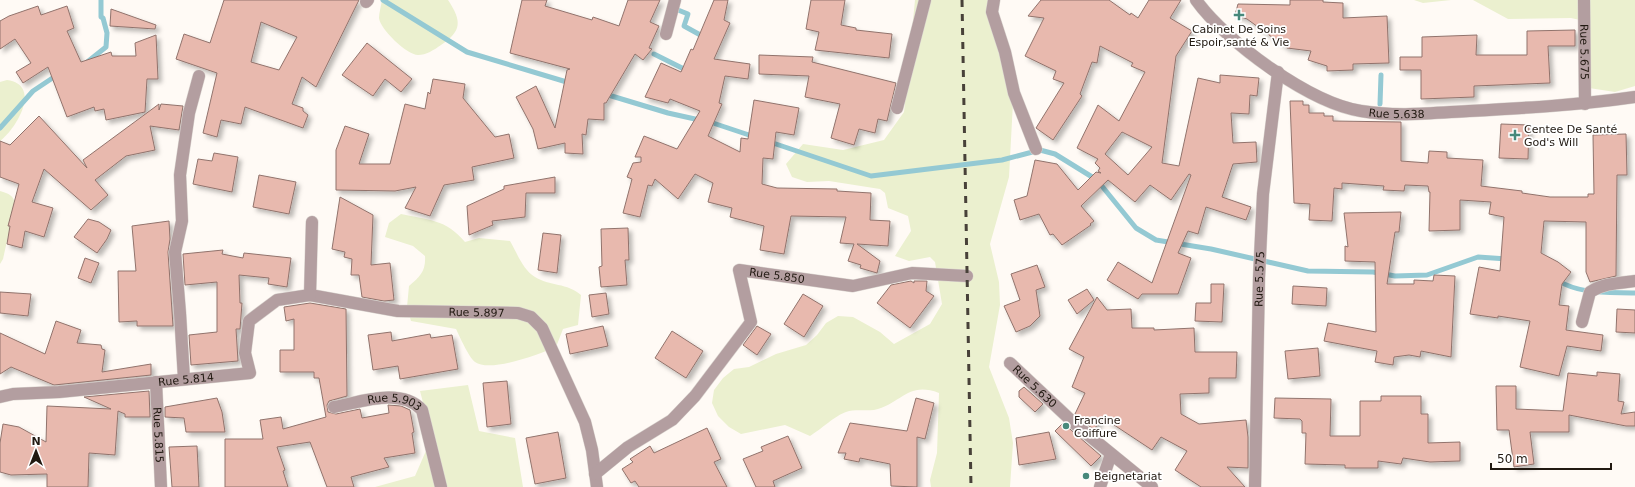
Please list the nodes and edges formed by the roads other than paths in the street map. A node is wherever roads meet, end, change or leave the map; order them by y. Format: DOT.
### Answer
graph roads {
  1 [pos="675,0"];
  2 [pos="925,0"];
  3 [pos="994,0"];
  4 [pos="1196,0"];
  5 [pos="1584,0"];
  6 [pos="666,34"];
  7 [pos="1278,72"];
  8 [pos="199,76"];
  9 [pos="1635,97"];
  10 [pos="1585,104"];
  11 [pos="897,108"];
  12 [pos="1036,150"];
  13 [pos="312,222"];
  14 [pos="967,276"];
  15 [pos="1635,282"];
  16 [pos="310,295"];
  17 [pos="1582,322"];
  18 [pos="1010,363"];
  19 [pos="184,379"];
  20 [pos="156,382"];
  21 [pos="0,397"];
  22 [pos="334,407"];
  23 [pos="1111,454"];
  24 [pos="595,474"];
  25 [pos="161,487"];
  26 [pos="441,487"];
  27 [pos="597,487"];
  28 [pos="1100,487"];
  29 [pos="1152,487"];
  30 [pos="1255,487"];
  1 -- 6 [label="street"];
  2 -- 11 [label="street"];
  3 -- 12 [label="street"];
  4 -- 7 [label="street, Rue 5.638"];
  5 -- 10 [label="street, Rue 5.675"];
  7 -- 10 [label="street, Rue 5.638"];
  7 -- 30 [label="street, Rue 5.575"];
  8 -- 19 [label="street"];
  9 -- 10 [label="street, Rue 5.638"];
  13 -- 16 [label="street"];
  14 -- 24 [label="street, Rue 5.850"];
  15 -- 17 [label="street"];
  16 -- 19 [label="street, Rue 5.814"];
  16 -- 24 [label="street, Rue 5.897"];
  18 -- 23 [label="street, Rue 5.630"];
  19 -- 20 [label="street, Rue 5.814"];
  20 -- 21 [label="street, Rue 5.814"];
  20 -- 25 [label="street, Rue 5.815"];
  22 -- 26 [label="street, Rue 5.903"];
  23 -- 28 [label="street"];
  23 -- 29 [label="street, Rue 5.630"];
  24 -- 27 [label="street, Rue 5.897"];
}
